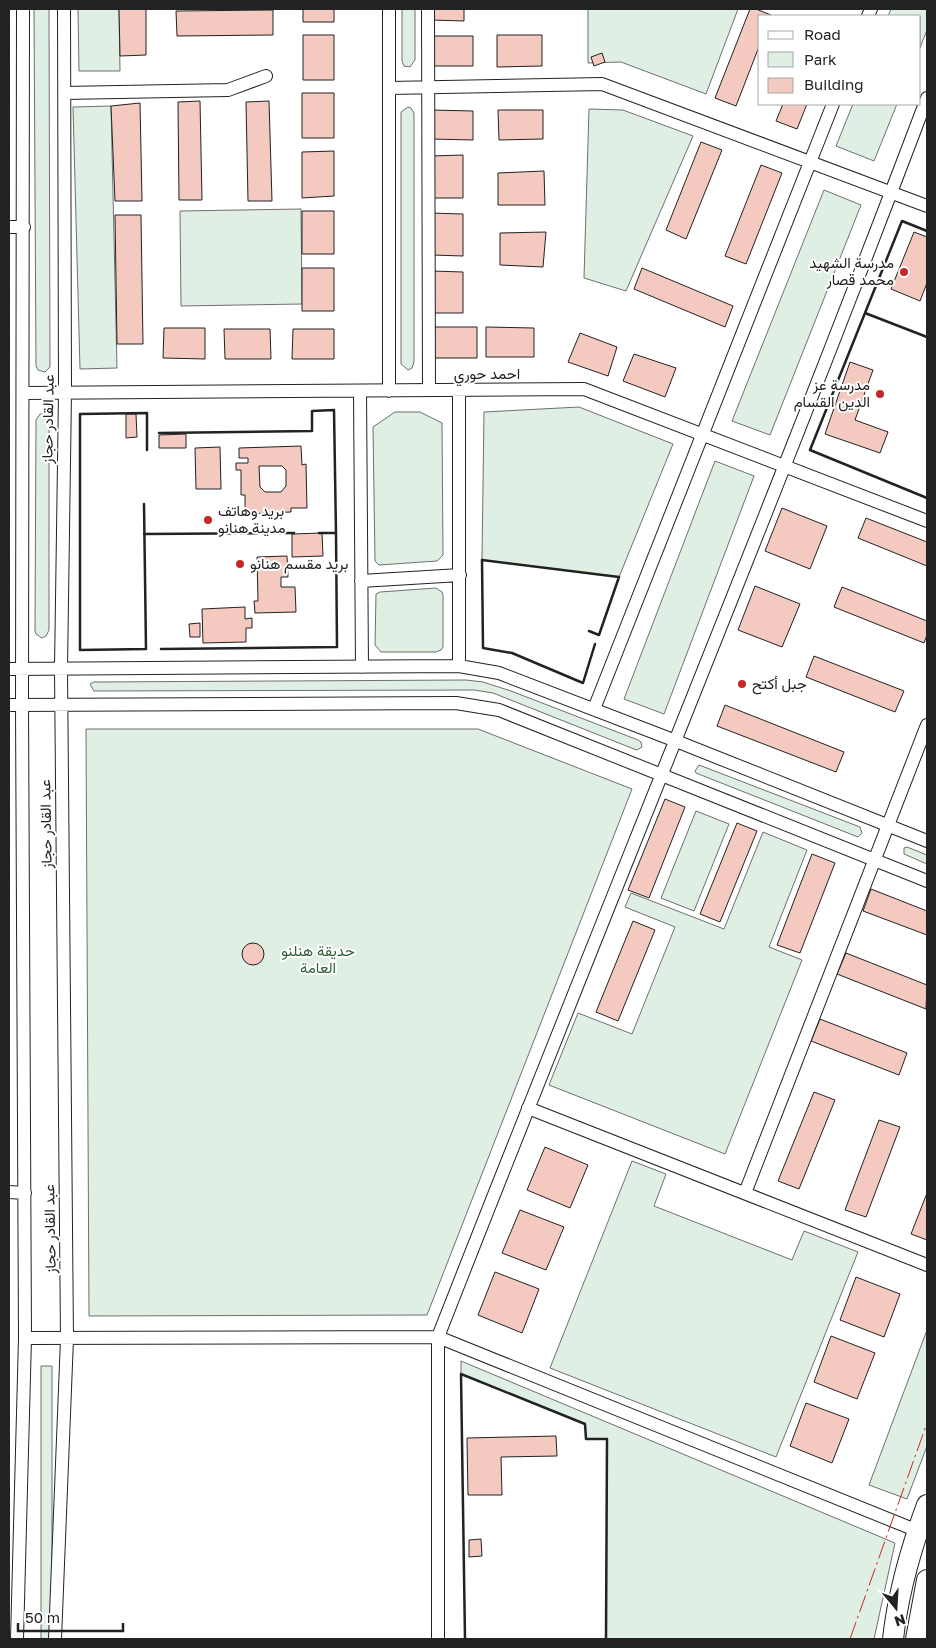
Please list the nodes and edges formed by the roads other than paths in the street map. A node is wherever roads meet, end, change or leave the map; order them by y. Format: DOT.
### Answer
graph roads {
  1 [pos="24,9"];
  2 [pos="64,9"];
  3 [pos="389,9"];
  4 [pos="428,9"];
  5 [pos="266,76"];
  6 [pos="389,88"];
  7 [pos="428,88"];
  8 [pos="64,93"];
  9 [pos="927,98"];
  10 [pos="833,105"];
  11 [pos="810,161"];
  12 [pos="892,192"];
  13 [pos="927,206"];
  14 [pos="9,227"];
  15 [pos="24,227"];
  16 [pos="429,390"];
  17 [pos="459,390"];
  18 [pos="360,391"];
  19 [pos="389,391"];
  20 [pos="23,393"];
  21 [pos="65,393"];
  22 [pos="702,434"];
  23 [pos="784,466"];
  24 [pos="927,521"];
  25 [pos="460,575"];
  26 [pos="361,581"];
  27 [pos="460,666"];
  28 [pos="362,667"];
  29 [pos="9,669"];
  30 [pos="22,669"];
  31 [pos="60,669"];
  32 [pos="9,705"];
  33 [pos="22,705"];
  34 [pos="61,705"];
  35 [pos="594,709"];
  36 [pos="927,725"];
  37 [pos="676,741"];
  38 [pos="663,775"];
  39 [pos="888,825"];
  40 [pos="927,840"];
  41 [pos="874,860"];
  42 [pos="927,881"];
  43 [pos="528,1108"];
  44 [pos="9,1192"];
  45 [pos="25,1193"];
  46 [pos="745,1193"];
  47 [pos="927,1265"];
  48 [pos="438,1337"];
  49 [pos="26,1338"];
  50 [pos="67,1339"];
  51 [pos="927,1505"];
  52 [pos="918,1530"];
  53 [pos="927,1580"];
  54 [pos="17,1639"];
  55 [pos="55,1639"];
  56 [pos="438,1639"];
  57 [pos="893,1639"];
  58 [pos="916,1639"];
  1 -- 15 [label="street, عبد القادر حجاز"];
  2 -- 8 [label="street, عبد القادر حجاز"];
  3 -- 6 [label="street"];
  4 -- 7 [label="street"];
  5 -- 8 [label="street"];
  6 -- 7 [label="street"];
  6 -- 19 [label="street"];
  7 -- 11 [label="street"];
  7 -- 16 [label="street"];
  8 -- 21 [label="street, عبد القادر حجاز"];
  9 -- 12 [label="street"];
  10 -- 11 [label="street"];
  11 -- 12 [label="street"];
  11 -- 22 [label="street"];
  12 -- 13 [label="street"];
  12 -- 23 [label="street"];
  14 -- 15 [label="street"];
  15 -- 20 [label="street, عبد القادر حجاز"];
  16 -- 17 [label="street, احمد حوري"];
  16 -- 19 [label="street, احمد حوري"];
  17 -- 22 [label="street, احمد حوري"];
  17 -- 25 [label="street"];
  18 -- 19 [label="street, احمد حوري"];
  18 -- 21 [label="street, احمد حوري"];
  18 -- 26 [label="street"];
  20 -- 21 [label="street, احمد حوري"];
  20 -- 30 [label="street, عبد القادر حجاز"];
  21 -- 31 [label="street, عبد القادر حجاز"];
  22 -- 23 [label="street, احمد حوري"];
  22 -- 35 [label="street"];
  23 -- 24 [label="street, احمد حوري"];
  23 -- 37 [label="street"];
  25 -- 26 [label="street"];
  25 -- 27 [label="street"];
  26 -- 28 [label="street"];
  27 -- 28 [label="street"];
  27 -- 35 [label="street"];
  28 -- 31 [label="street"];
  29 -- 30 [label="street"];
  30 -- 31 [label="street"];
  30 -- 33 [label="street, عبد القادر حجاز"];
  31 -- 34 [label="street, عبد القادر حجاز"];
  32 -- 33 [label="street"];
  33 -- 34 [label="street"];
  33 -- 45 [label="street, عبد القادر حجاز"];
  34 -- 38 [label="street"];
  34 -- 50 [label="street, عبد القادر حجاز"];
  35 -- 37 [label="street"];
  36 -- 39 [label="street"];
  37 -- 38 [label="street"];
  37 -- 39 [label="street"];
  38 -- 41 [label="street"];
  38 -- 43 [label="street"];
  39 -- 40 [label="street"];
  39 -- 41 [label="street"];
  41 -- 42 [label="street"];
  41 -- 46 [label="street"];
  43 -- 46 [label="street"];
  43 -- 48 [label="street"];
  44 -- 45 [label="street"];
  45 -- 49 [label="street, عبد القادر حجاز"];
  46 -- 47 [label="street"];
  48 -- 50 [label="street"];
  48 -- 52 [label="street"];
  48 -- 56 [label="street"];
  49 -- 50 [label="street"];
  49 -- 54 [label="street, عبد القادر حجاز"];
  50 -- 55 [label="street, عبد القادر حجاز"];
  51 -- 52 [label="main road"];
  52 -- 57 [label="main road"];
  53 -- 58 [label="main road"];
}
